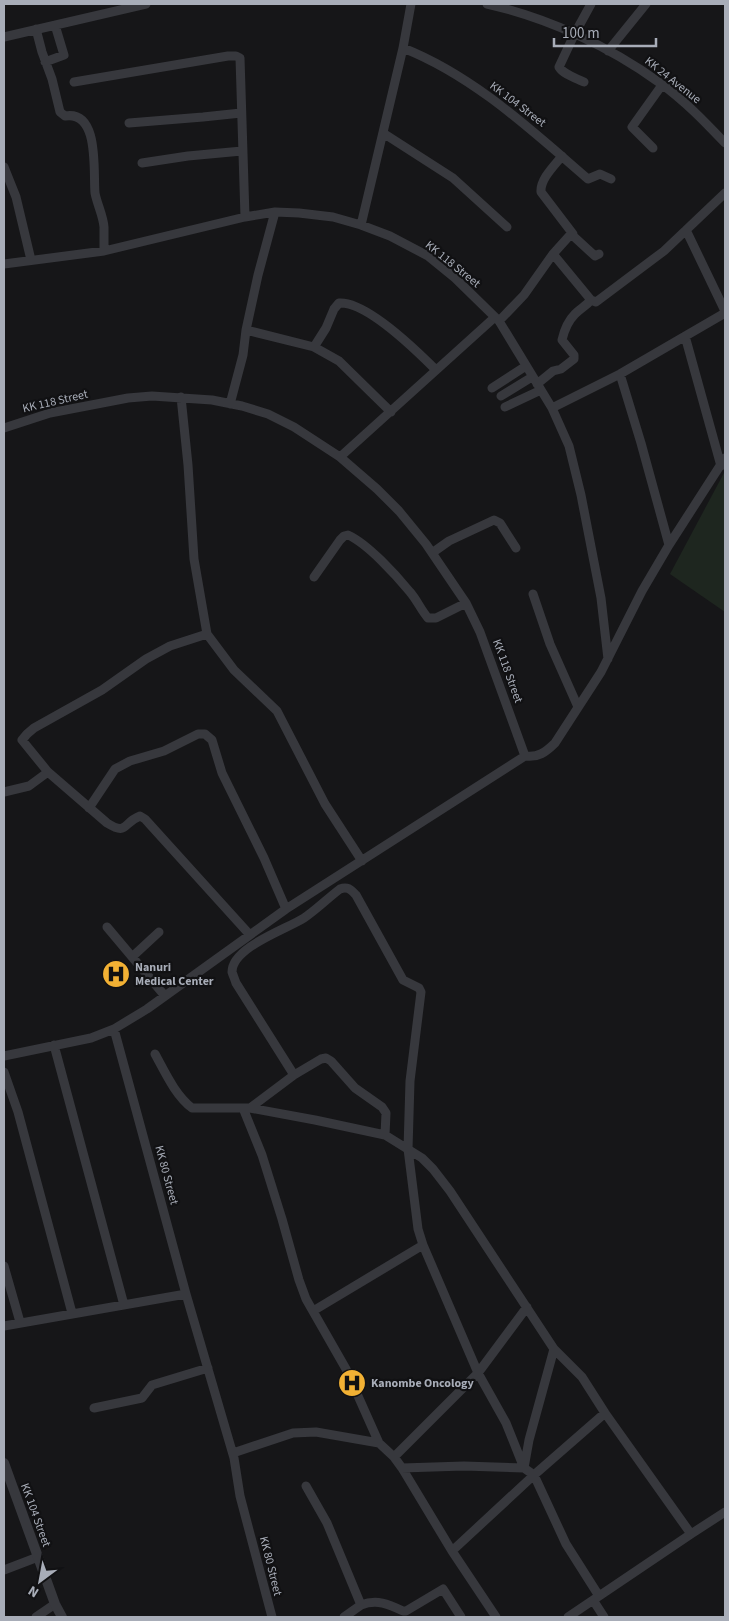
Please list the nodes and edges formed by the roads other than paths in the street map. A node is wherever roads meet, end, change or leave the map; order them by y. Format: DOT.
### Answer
graph roads {
  1 [pos="146,4"];
  2 [pos="410,4"];
  3 [pos="487,4"];
  4 [pos="591,4"];
  5 [pos="646,4"];
  6 [pos="105,8"];
  7 [pos="55,25"];
  8 [pos="36,29"];
  9 [pos="574,34"];
  10 [pos="4,37"];
  11 [pos="403,48"];
  12 [pos="608,51"];
  13 [pos="46,62"];
  14 [pos="74,82"];
  15 [pos="584,82"];
  16 [pos="662,85"];
  17 [pos="241,113"];
  18 [pos="129,123"];
  19 [pos="383,133"];
  20 [pos="725,144"];
  21 [pos="654,148"];
  22 [pos="242,151"];
  23 [pos="562,156"];
  24 [pos="142,163"];
  25 [pos="4,167"];
  26 [pos="611,179"];
  27 [pos="725,193"];
  28 [pos="276,212"];
  29 [pos="245,217"];
  30 [pos="361,225"];
  31 [pos="507,227"];
  32 [pos="686,230"];
  33 [pos="573,234"];
  34 [pos="104,250"];
  35 [pos="553,254"];
  36 [pos="599,254"];
  37 [pos="31,260"];
  38 [pos="4,264"];
  39 [pos="591,300"];
  40 [pos="725,312"];
  41 [pos="497,319"];
  42 [pos="246,330"];
  43 [pos="685,336"];
  44 [pos="314,347"];
  45 [pos="526,366"];
  46 [pos="435,370"];
  47 [pos="620,374"];
  48 [pos="537,383"];
  49 [pos="492,388"];
  50 [pos="501,396"];
  51 [pos="181,397"];
  52 [pos="230,404"];
  53 [pos="504,408"];
  54 [pos="552,408"];
  55 [pos="391,412"];
  56 [pos="4,428"];
  57 [pos="340,457"];
  58 [pos="723,462"];
  59 [pos="669,545"];
  60 [pos="516,548"];
  61 [pos="432,554"];
  62 [pos="314,578"];
  63 [pos="533,594"];
  64 [pos="466,603"];
  65 [pos="207,634"];
  66 [pos="608,659"];
  67 [pos="578,708"];
  68 [pos="525,756"];
  69 [pos="48,772"];
  70 [pos="4,792"];
  71 [pos="89,808"];
  72 [pos="362,861"];
  73 [pos="286,910"];
  74 [pos="106,927"];
  75 [pos="159,932"];
  76 [pos="250,934"];
  77 [pos="132,957"];
  78 [pos="166,996"];
  79 [pos="114,1029"];
  80 [pos="54,1045"];
  81 [pos="155,1054"];
  82 [pos="4,1056"];
  83 [pos="4,1072"];
  84 [pos="294,1075"];
  85 [pos="246,1108"];
  86 [pos="385,1135"];
  87 [pos="408,1149"];
  88 [pos="423,1245"];
  89 [pos="4,1266"];
  90 [pos="186,1294"];
  91 [pos="124,1305"];
  92 [pos="527,1307"];
  93 [pos="314,1311"];
  94 [pos="72,1313"];
  95 [pos="20,1322"];
  96 [pos="4,1326"];
  97 [pos="554,1349"];
  98 [pos="208,1368"];
  99 [pos="478,1373"];
  100 [pos="94,1408"];
  101 [pos="605,1413"];
  102 [pos="379,1443"];
  103 [pos="233,1453"];
  104 [pos="394,1457"];
  105 [pos="4,1463"];
  106 [pos="402,1468"];
  107 [pos="524,1468"];
  108 [pos="534,1474"];
  109 [pos="6,1476"];
  110 [pos="306,1486"];
  111 [pos="725,1512"];
  112 [pos="691,1534"];
  113 [pos="452,1551"];
  114 [pos="38,1557"];
  115 [pos="4,1570"];
  116 [pos="596,1598"];
  117 [pos="55,1604"];
  118 [pos="356,1611"];
  119 [pos="405,1614"];
  120 [pos="36,1617"];
  121 [pos="62,1617"];
  122 [pos="272,1617"];
  123 [pos="344,1617"];
  124 [pos="461,1617"];
  125 [pos="496,1617"];
  126 [pos="568,1617"];
  127 [pos="604,1617"];
  1 -- 6 [label="street"];
  2 -- 11 [label="street"];
  3 -- 9 [label="street, KK 24 Avenue"];
  4 -- 9 [label="street"];
  5 -- 12 [label="street"];
  6 -- 7 [label="street"];
  7 -- 8 [label="street"];
  7 -- 13 [label="street"];
  8 -- 10 [label="street"];
  8 -- 13 [label="street"];
  9 -- 12 [label="street, KK 24 Avenue"];
  9 -- 15 [label="street"];
  11 -- 19 [label="street"];
  11 -- 23 [label="street, KK 104 Street"];
  12 -- 16 [label="street, KK 24 Avenue"];
  13 -- 34 [label="street"];
  14 -- 17 [label="street"];
  16 -- 20 [label="street, KK 24 Avenue"];
  16 -- 21 [label="street"];
  17 -- 18 [label="street"];
  17 -- 22 [label="street"];
  19 -- 30 [label="street"];
  19 -- 31 [label="street"];
  22 -- 24 [label="street"];
  22 -- 29 [label="street"];
  23 -- 26 [label="street, KK 104 Street"];
  23 -- 33 [label="street"];
  25 -- 37 [label="street"];
  27 -- 32 [label="street"];
  28 -- 29 [label="street, KK 118 Street"];
  28 -- 30 [label="street, KK 118 Street"];
  28 -- 42 [label="street"];
  29 -- 34 [label="street, KK 118 Street"];
  30 -- 41 [label="street, KK 118 Street"];
  32 -- 39 [label="street"];
  32 -- 40 [label="street"];
  33 -- 35 [label="street"];
  33 -- 36 [label="street"];
  34 -- 37 [label="street, KK 118 Street"];
  35 -- 39 [label="street"];
  35 -- 41 [label="street"];
  37 -- 38 [label="street, KK 118 Street"];
  39 -- 48 [label="street"];
  40 -- 43 [label="street"];
  41 -- 45 [label="street, KK 118 Street"];
  41 -- 46 [label="street"];
  42 -- 44 [label="street"];
  42 -- 52 [label="street"];
  43 -- 47 [label="street"];
  43 -- 58 [label="street"];
  44 -- 46 [label="street"];
  44 -- 55 [label="street"];
  45 -- 48 [label="street, KK 118 Street"];
  45 -- 49 [label="street"];
  46 -- 55 [label="street"];
  47 -- 54 [label="street"];
  47 -- 59 [label="street"];
  48 -- 50 [label="street"];
  48 -- 53 [label="street"];
  48 -- 54 [label="street, KK 118 Street"];
  51 -- 52 [label="street, KK 118 Street"];
  51 -- 56 [label="street, KK 118 Street"];
  51 -- 65 [label="street"];
  52 -- 57 [label="street, KK 118 Street"];
  54 -- 66 [label="street, KK 118 Street"];
  55 -- 57 [label="street"];
  57 -- 61 [label="street, KK 118 Street"];
  58 -- 59 [label="street"];
  59 -- 66 [label="street"];
  60 -- 61 [label="street"];
  61 -- 64 [label="street, KK 118 Street"];
  62 -- 64 [label="street"];
  63 -- 67 [label="street"];
  64 -- 68 [label="street, KK 118 Street"];
  65 -- 69 [label="street"];
  65 -- 72 [label="street"];
  66 -- 67 [label="street"];
  67 -- 68 [label="street"];
  68 -- 72 [label="street"];
  69 -- 70 [label="street"];
  69 -- 71 [label="street"];
  71 -- 73 [label="street"];
  71 -- 76 [label="street"];
  72 -- 73 [label="street"];
  73 -- 76 [label="street"];
  74 -- 77 [label="street"];
  75 -- 77 [label="street"];
  76 -- 78 [label="street"];
  77 -- 78 [label="street"];
  78 -- 79 [label="street"];
  79 -- 80 [label="street"];
  79 -- 90 [label="street, KK 80 Street"];
  80 -- 82 [label="street"];
  80 -- 91 [label="street"];
  81 -- 85 [label="street"];
  83 -- 94 [label="street"];
  84 -- 85 [label="street"];
  84 -- 86 [label="street"];
  84 -- 87 [label="street"];
  85 -- 86 [label="street"];
  85 -- 93 [label="street"];
  86 -- 87 [label="street"];
  87 -- 88 [label="street"];
  87 -- 92 [label="street"];
  88 -- 93 [label="street"];
  88 -- 99 [label="street"];
  89 -- 95 [label="street"];
  90 -- 91 [label="street"];
  90 -- 98 [label="street, KK 80 Street"];
  91 -- 94 [label="street"];
  92 -- 97 [label="street"];
  92 -- 99 [label="street"];
  93 -- 102 [label="street"];
  94 -- 95 [label="street"];
  95 -- 96 [label="street"];
  97 -- 101 [label="street"];
  97 -- 107 [label="street"];
  98 -- 100 [label="street"];
  98 -- 103 [label="street, KK 80 Street"];
  99 -- 104 [label="street"];
  99 -- 107 [label="street"];
  101 -- 108 [label="street"];
  101 -- 112 [label="street"];
  102 -- 103 [label="street"];
  102 -- 104 [label="street"];
  103 -- 122 [label="street, KK 80 Street"];
  104 -- 106 [label="street"];
  105 -- 109 [label="street, KK 104 Street"];
  106 -- 107 [label="street"];
  106 -- 113 [label="street"];
  107 -- 108 [label="street"];
  108 -- 113 [label="street"];
  108 -- 116 [label="street"];
  109 -- 114 [label="street, KK 104 Street"];
  110 -- 118 [label="street"];
  111 -- 112 [label="street"];
  112 -- 116 [label="street"];
  113 -- 125 [label="street"];
  114 -- 115 [label="street"];
  114 -- 117 [label="street, KK 104 Street"];
  116 -- 126 [label="street"];
  116 -- 127 [label="street"];
  117 -- 120 [label="street"];
  117 -- 121 [label="street, KK 104 Street"];
  118 -- 119 [label="street"];
  118 -- 123 [label="street"];
  119 -- 124 [label="street"];
}
